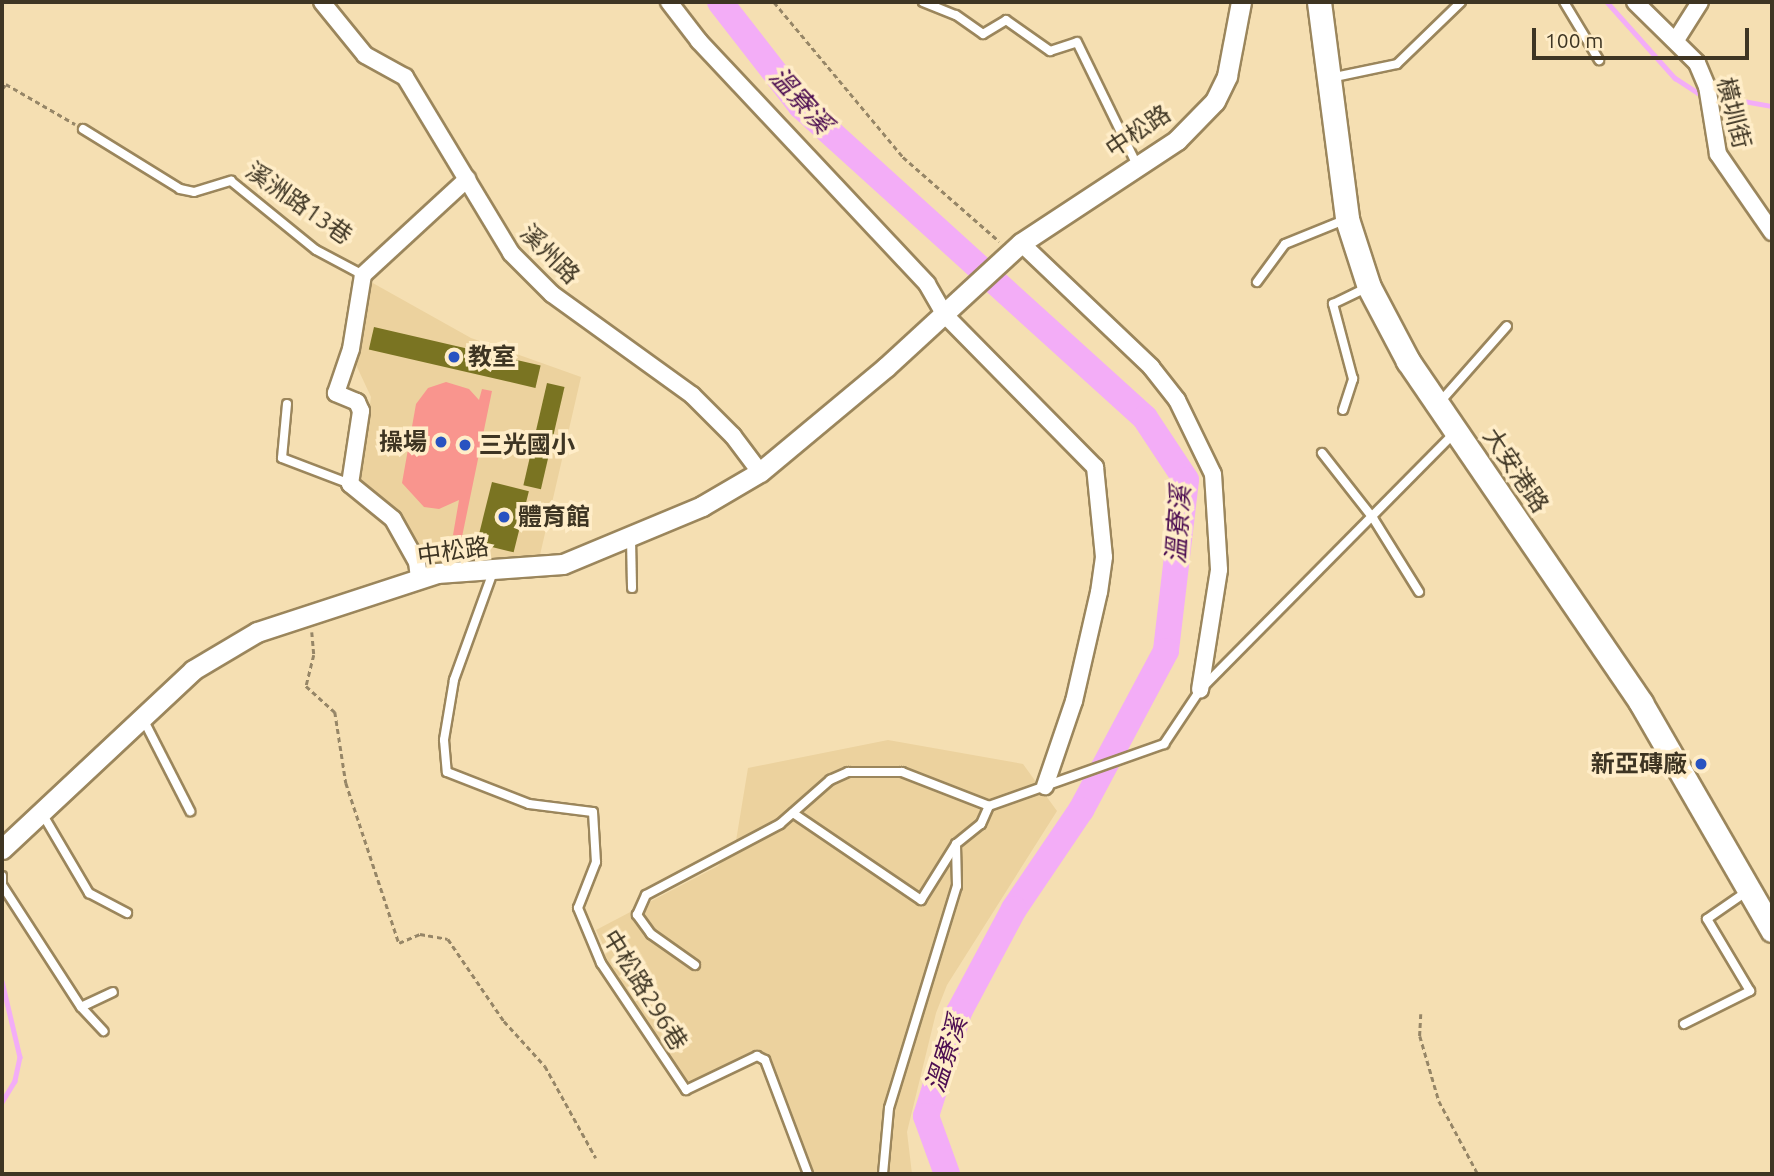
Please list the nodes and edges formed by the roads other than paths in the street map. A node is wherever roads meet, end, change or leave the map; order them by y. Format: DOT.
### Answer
graph roads {
  1 [pos="322,2"];
  2 [pos="669,2"];
  3 [pos="1241,2"];
  4 [pos="1319,2"];
  5 [pos="1461,2"];
  6 [pos="1564,2"];
  7 [pos="1635,2"];
  8 [pos="1700,2"];
  9 [pos="926,3"];
  10 [pos="1676,40"];
  11 [pos="1599,60"];
  12 [pos="1330,78"];
  13 [pos="83,129"];
  14 [pos="1136,163"];
  15 [pos="467,179"];
  16 [pos="1347,219"];
  17 [pos="1772,232"];
  18 [pos="1011,251"];
  19 [pos="363,275"];
  20 [pos="1257,282"];
  21 [pos="1369,287"];
  22 [pos="952,309"];
  23 [pos="1507,326"];
  24 [pos="287,404"];
  25 [pos="1438,404"];
  26 [pos="1343,410"];
  27 [pos="1457,429"];
  28 [pos="1322,453"];
  29 [pos="760,472"];
  30 [pos="350,484"];
  31 [pos="1373,518"];
  32 [pos="631,539"];
  33 [pos="494,569"];
  34 [pos="419,578"];
  35 [pos="632,588"];
  36 [pos="1419,592"];
  37 [pos="1200,690"];
  38 [pos="142,718"];
  39 [pos="1045,786"];
  40 [pos="989,806"];
  41 [pos="190,811"];
  42 [pos="793,813"];
  43 [pos="43,815"];
  44 [pos="956,844"];
  45 [pos="4,851"];
  46 [pos="2,876"];
  47 [pos="1748,890"];
  48 [pos="127,913"];
  49 [pos="1772,930"];
  50 [pos="695,965"];
  51 [pos="113,992"];
  52 [pos="81,1007"];
  53 [pos="1684,1024"];
  54 [pos="103,1031"];
  55 [pos="808,1174"];
  56 [pos="883,1174"];
  1 -- 15 [label="street, 溪州路"];
  2 -- 22 [label="street"];
  3 -- 14 [label="street, 中松路"];
  4 -- 12 [label="main road, 大安港路"];
  5 -- 12 [label="lane"];
  6 -- 11 [label="lane"];
  7 -- 10 [label="street, 橫圳街"];
  8 -- 10 [label="street"];
  9 -- 14 [label="lane"];
  10 -- 17 [label="street, 橫圳街"];
  12 -- 16 [label="main road, 大安港路"];
  13 -- 19 [label="lane, 溪洲路13巷"];
  14 -- 18 [label="street, 中松路"];
  15 -- 19 [label="street, 溪洲路13巷"];
  15 -- 29 [label="street, 溪州路"];
  16 -- 20 [label="lane"];
  16 -- 21 [label="main road, 大安港路"];
  18 -- 22 [label="street, 中松路"];
  18 -- 37 [label="street"];
  19 -- 30 [label="street"];
  21 -- 25 [label="main road, 大安港路"];
  21 -- 26 [label="lane"];
  22 -- 29 [label="street, 中松路"];
  22 -- 39 [label="street"];
  23 -- 25 [label="lane"];
  24 -- 30 [label="lane"];
  25 -- 27 [label="main road, 大安港路"];
  27 -- 31 [label="lane"];
  27 -- 47 [label="main road, 大安港路"];
  28 -- 31 [label="lane"];
  29 -- 32 [label="street, 中松路"];
  30 -- 34 [label="street"];
  31 -- 36 [label="lane"];
  31 -- 37 [label="lane"];
  32 -- 33 [label="street, 中松路"];
  32 -- 35 [label="lane"];
  33 -- 34 [label="street, 中松路"];
  33 -- 55 [label="lane, 中松路296巷"];
  34 -- 38 [label="street, 中松路"];
  37 -- 39 [label="lane"];
  38 -- 41 [label="lane"];
  38 -- 43 [label="street, 中松路"];
  39 -- 40 [label="lane"];
  40 -- 42 [label="lane"];
  40 -- 44 [label="lane"];
  42 -- 44 [label="lane"];
  42 -- 50 [label="lane"];
  43 -- 45 [label="street, 中松路"];
  43 -- 48 [label="lane"];
  44 -- 56 [label="lane"];
  46 -- 52 [label="lane"];
  47 -- 49 [label="main road, 大安港路"];
  47 -- 53 [label="lane"];
  51 -- 52 [label="lane"];
  52 -- 54 [label="lane"];
}
